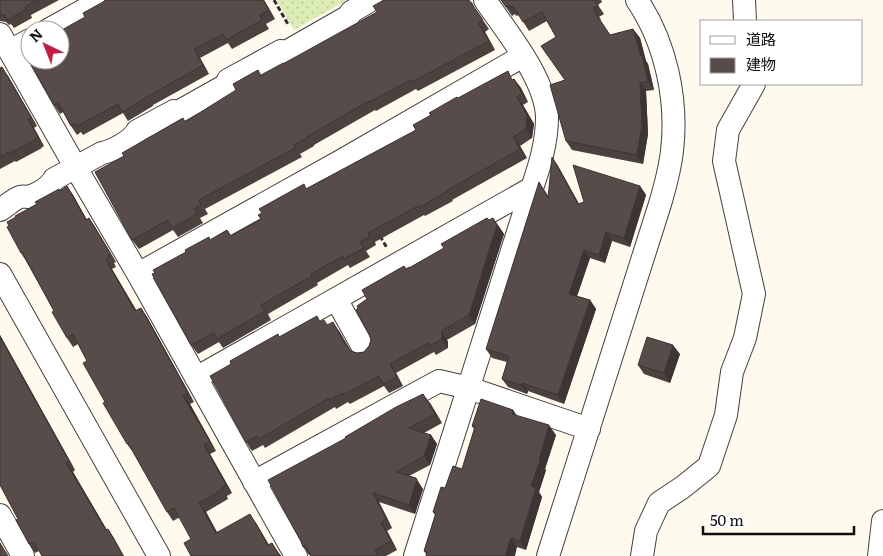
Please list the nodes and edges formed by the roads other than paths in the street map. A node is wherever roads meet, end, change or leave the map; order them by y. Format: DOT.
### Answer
graph roads {
  1 [pos="102,0"];
  2 [pos="372,0"];
  3 [pos="485,0"];
  4 [pos="637,0"];
  5 [pos="744,0"];
  6 [pos="66,20"];
  7 [pos="745,20"];
  8 [pos="20,41"];
  9 [pos="5,43"];
  10 [pos="524,56"];
  11 [pos="753,85"];
  12 [pos="76,168"];
  13 [pos="532,188"];
  14 [pos="0,210"];
  15 [pos="0,274"];
  16 [pos="138,274"];
  17 [pos="336,299"];
  18 [pos="364,349"];
  19 [pos="196,378"];
  20 [pos="469,388"];
  21 [pos="589,429"];
  22 [pos="254,482"];
  23 [pos="0,515"];
  24 [pos="883,521"];
  25 [pos="23,556"];
  26 [pos="159,556"];
  27 [pos="296,556"];
  28 [pos="415,556"];
  29 [pos="548,556"];
  30 [pos="642,556"];
  31 [pos="879,556"];
  1 -- 6 [label="street"];
  2 -- 12 [label="street"];
  3 -- 10 [label="street"];
  4 -- 21 [label="street"];
  5 -- 7 [label="street"];
  8 -- 9 [label="street"];
  9 -- 12 [label="street"];
  10 -- 13 [label="street"];
  10 -- 16 [label="street"];
  11 -- 30 [label="street"];
  12 -- 14 [label="street"];
  12 -- 16 [label="street"];
  13 -- 17 [label="street"];
  13 -- 20 [label="street"];
  15 -- 26 [label="street"];
  16 -- 19 [label="street"];
  17 -- 18 [label="street"];
  17 -- 19 [label="street"];
  19 -- 22 [label="street"];
  20 -- 21 [label="street"];
  20 -- 22 [label="street"];
  20 -- 28 [label="street"];
  21 -- 29 [label="street"];
  22 -- 27 [label="street"];
  23 -- 25 [label="street"];
  24 -- 31 [label="street"];
}
